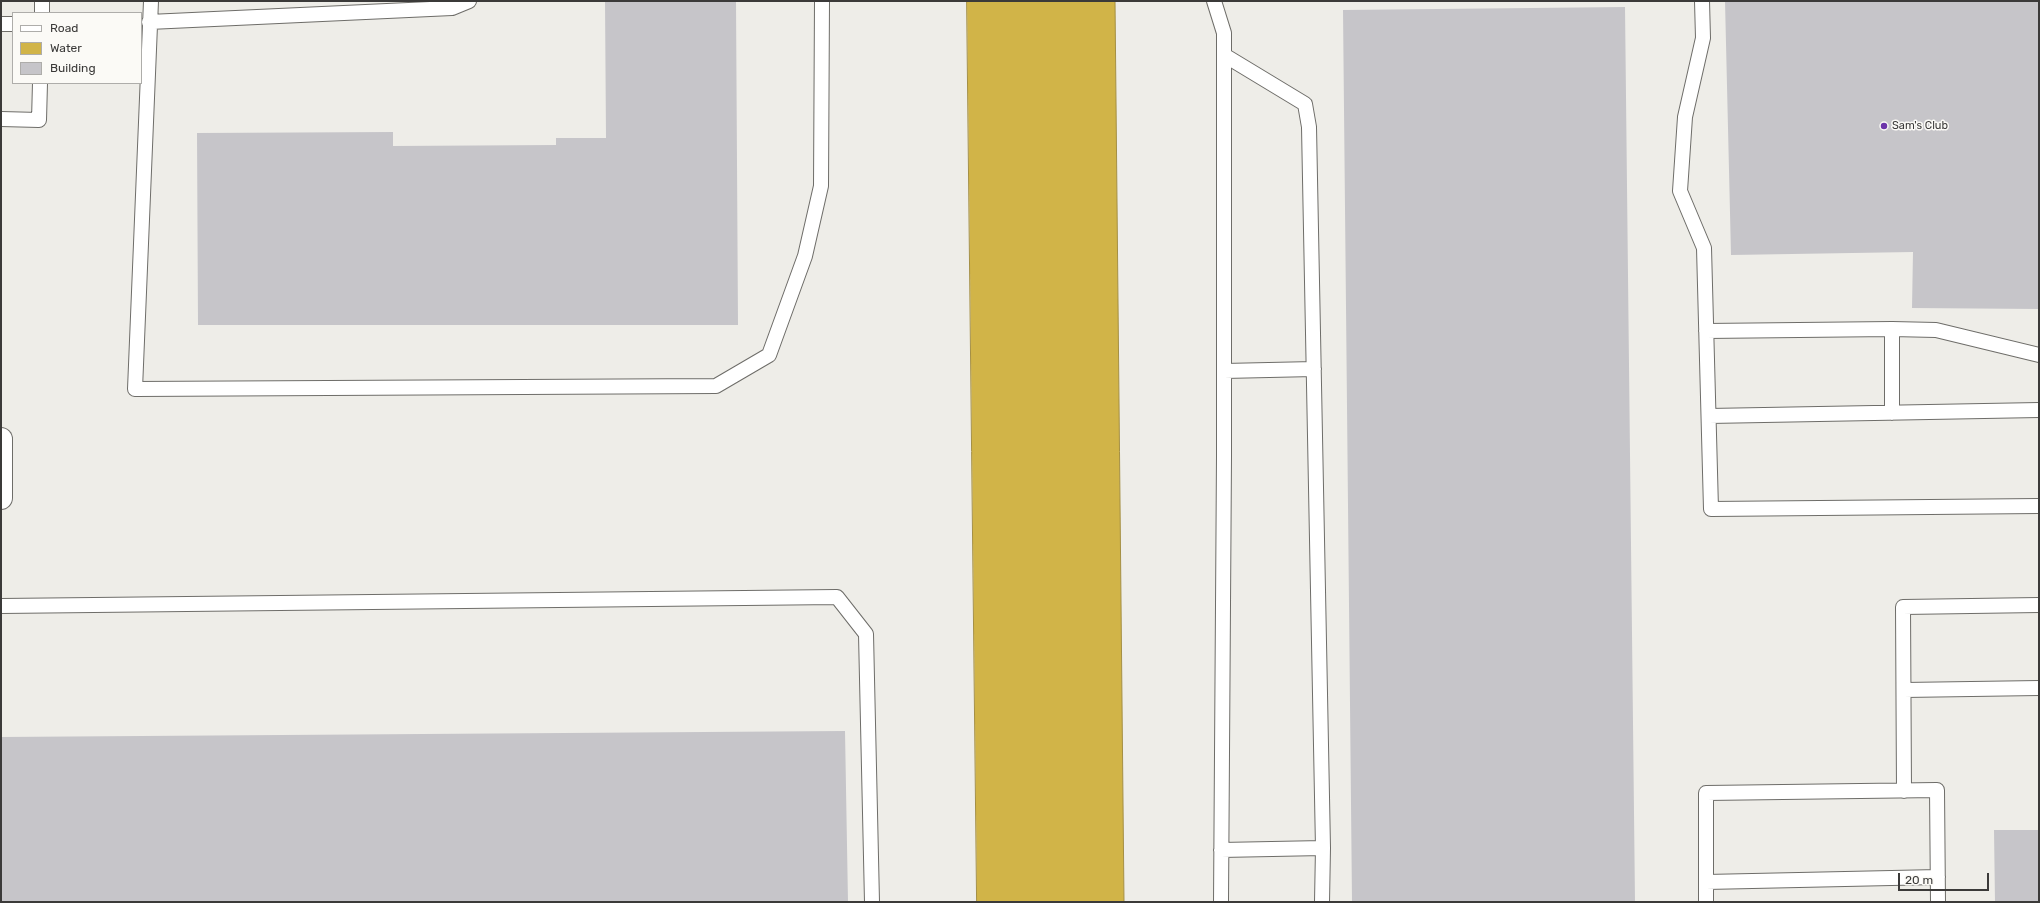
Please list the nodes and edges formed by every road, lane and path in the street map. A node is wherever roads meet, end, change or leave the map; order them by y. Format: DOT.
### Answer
graph roads {
  1 [pos="42,1"];
  2 [pos="151,1"];
  3 [pos="469,1"];
  4 [pos="822,1"];
  5 [pos="1214,1"];
  6 [pos="1702,1"];
  7 [pos="42,12"];
  8 [pos="149,22"];
  9 [pos="1,24"];
  10 [pos="12,24"];
  11 [pos="1224,54"];
  12 [pos="40,84"];
  13 [pos="1,119"];
  14 [pos="1892,329"];
  15 [pos="1706,331"];
  16 [pos="2039,355"];
  17 [pos="1314,369"];
  18 [pos="1224,371"];
  19 [pos="2039,410"];
  20 [pos="1892,413"];
  21 [pos="1709,416"];
  22 [pos="1,439"];
  23 [pos="1,498"];
  24 [pos="2039,506"];
  25 [pos="2039,605"];
  26 [pos="1,606"];
  27 [pos="2039,688"];
  28 [pos="1904,690"];
  29 [pos="1904,791"];
  30 [pos="1323,848"];
  31 [pos="1221,850"];
  32 [pos="1938,877"];
  33 [pos="1706,882"];
  34 [pos="872,902"];
  35 [pos="1221,902"];
  36 [pos="1322,902"];
  37 [pos="1706,902"];
  38 [pos="1938,902"];
  1 -- 7 [label="lane"];
  2 -- 8 [label="lane"];
  3 -- 8 [label="lane"];
  4 -- 8 [label="lane"];
  5 -- 11 [label="lane"];
  6 -- 15 [label="lane"];
  9 -- 10 [label="lane"];
  11 -- 17 [label="lane"];
  11 -- 18 [label="lane"];
  12 -- 13 [label="lane"];
  14 -- 15 [label="lane"];
  14 -- 16 [label="lane"];
  14 -- 20 [label="lane"];
  15 -- 21 [label="lane"];
  17 -- 18 [label="lane"];
  17 -- 30 [label="lane"];
  18 -- 31 [label="lane"];
  19 -- 20 [label="lane"];
  20 -- 21 [label="lane"];
  21 -- 24 [label="lane"];
  22 -- 23 [label="street"];
  25 -- 28 [label="lane"];
  26 -- 34 [label="lane"];
  27 -- 28 [label="lane"];
  28 -- 29 [label="lane"];
  29 -- 32 [label="lane"];
  29 -- 33 [label="lane"];
  30 -- 31 [label="lane"];
  30 -- 36 [label="lane"];
  31 -- 35 [label="lane"];
  32 -- 33 [label="lane"];
  32 -- 38 [label="lane"];
  33 -- 37 [label="lane"];
}
